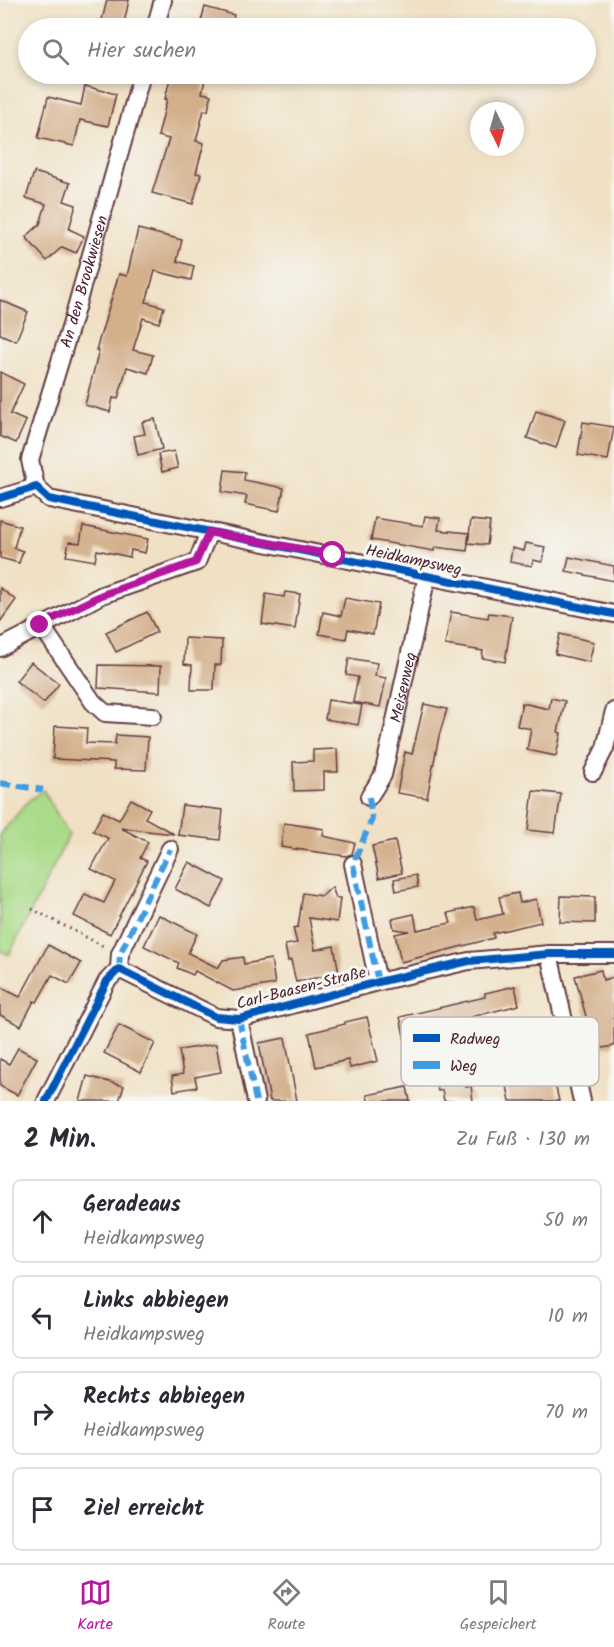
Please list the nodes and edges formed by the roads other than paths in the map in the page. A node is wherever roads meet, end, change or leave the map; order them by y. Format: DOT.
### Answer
graph roads {
  1 [pos="163,0"];
  2 [pos="158,18"];
  3 [pos="139,84"];
  4 [pos="36,487"];
  5 [pos="0,498"];
  6 [pos="209,532"];
  7 [pos="427,576"];
  8 [pos="614,614"];
  9 [pos="40,625"];
  10 [pos="0,648"];
  11 [pos="614,711"];
  12 [pos="153,716"];
  13 [pos="593,772"];
  14 [pos="369,797"];
  15 [pos="170,849"];
  16 [pos="353,864"];
  17 [pos="549,954"];
  18 [pos="614,954"];
  19 [pos="120,961"];
  20 [pos="378,982"];
  21 [pos="563,1017"];
  22 [pos="239,1019"];
  23 [pos="579,1086"];
  24 [pos="46,1101"];
  25 [pos="256,1101"];
  26 [pos="582,1101"];
  1 -- 2 [label="street"];
  3 -- 4 [label="street, An den Brookwiesen"];
  4 -- 5 [label="street"];
  4 -- 6 [label="street, Heidkampsweg"];
  6 -- 7 [label="street, Heidkampsweg"];
  6 -- 9 [label="street"];
  7 -- 8 [label="street, Heidkampsweg"];
  7 -- 14 [label="street, Meisenweg"];
  9 -- 10 [label="street"];
  9 -- 12 [label="street"];
  11 -- 13 [label="street"];
  15 -- 19 [label="street"];
  16 -- 20 [label="street"];
  17 -- 18 [label="street, Carl-Baasen-Straße"];
  17 -- 20 [label="street, Carl-Baasen-Straße"];
  17 -- 21 [label="street"];
  19 -- 22 [label="street, Carl-Baasen-Straße"];
  19 -- 24 [label="street"];
  20 -- 22 [label="street, Carl-Baasen-Straße"];
  22 -- 25 [label="street"];
  23 -- 26 [label="street"];
}
